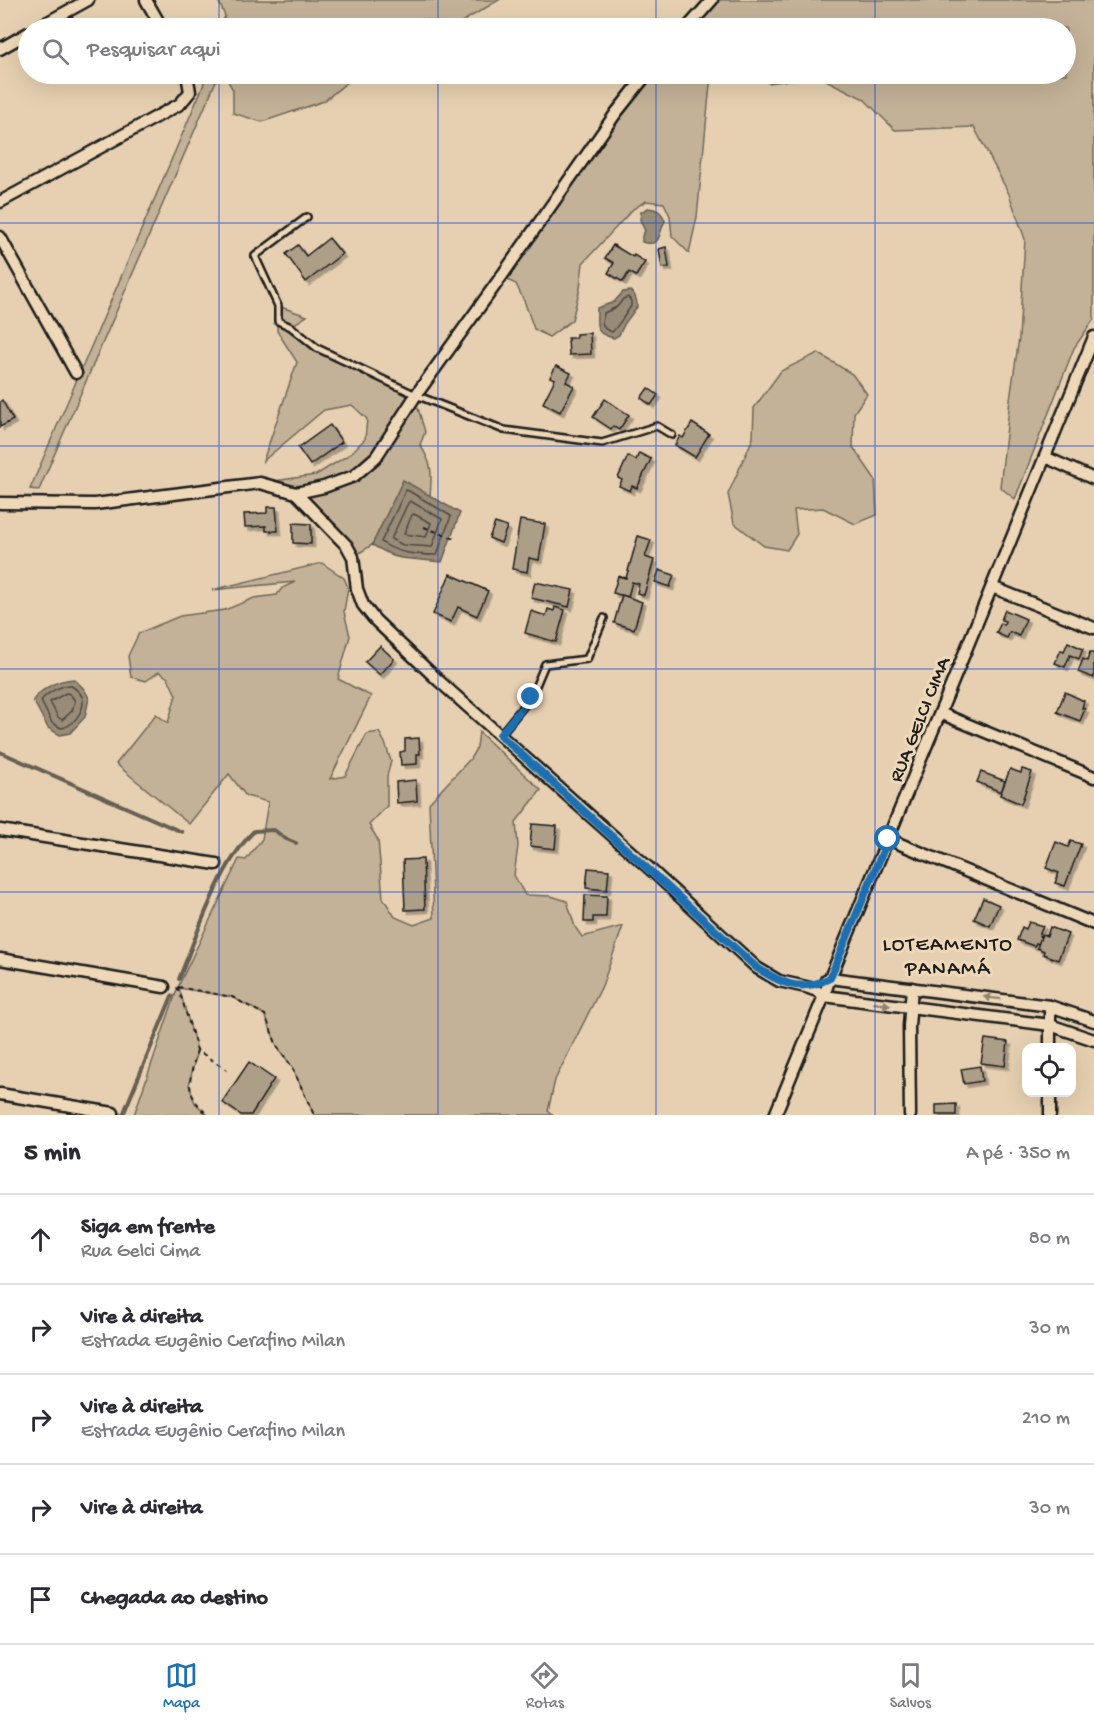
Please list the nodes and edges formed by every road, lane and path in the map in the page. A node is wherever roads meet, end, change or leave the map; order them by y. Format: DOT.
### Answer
graph roads {
  1 [pos="88,0"];
  2 [pos="146,0"];
  3 [pos="712,0"];
  4 [pos="55,18"];
  5 [pos="156,18"];
  6 [pos="696,18"];
  7 [pos="18,39"];
  8 [pos="0,49"];
  9 [pos="189,84"];
  10 [pos="639,84"];
  11 [pos="0,202"];
  12 [pos="307,217"];
  13 [pos="0,237"];
  14 [pos="1094,337"];
  15 [pos="76,373"];
  16 [pos="417,394"];
  17 [pos="672,435"];
  18 [pos="1045,458"];
  19 [pos="1094,478"];
  20 [pos="296,493"];
  21 [pos="0,503"];
  22 [pos="424,526"];
  23 [pos="455,538"];
  24 [pos="992,586"];
  25 [pos="604,618"];
  26 [pos="1094,628"];
  27 [pos="940,713"];
  28 [pos="500,735"];
  29 [pos="1094,777"];
  30 [pos="0,830"];
  31 [pos="888,839"];
  32 [pos="216,864"];
  33 [pos="1094,924"];
  34 [pos="0,959"];
  35 [pos="830,978"];
  36 [pos="164,987"];
  37 [pos="178,987"];
  38 [pos="806,987"];
  39 [pos="912,988"];
  40 [pos="824,996"];
  41 [pos="1050,1006"];
  42 [pos="911,1008"];
  43 [pos="1094,1021"];
  44 [pos="1050,1025"];
  45 [pos="1094,1040"];
  46 [pos="1050,1043"];
  47 [pos="197,1050"];
  48 [pos="227,1070"];
  49 [pos="0,1094"];
  50 [pos="1050,1097"];
  51 [pos="113,1113"];
  52 [pos="208,1115"];
  53 [pos="314,1115"];
  54 [pos="775,1115"];
  55 [pos="910,1115"];
  56 [pos="1050,1115"];
  1 -- 4 [label="street"];
  2 -- 5 [label="street"];
  3 -- 6 [label="street"];
  7 -- 8 [label="street"];
  9 -- 11 [label="street"];
  10 -- 16 [label="street"];
  12 -- 16 [label="lane"];
  13 -- 15 [label="street"];
  14 -- 18 [label="street, RUA GELCI CIMA"];
  16 -- 17 [label="lane"];
  16 -- 20 [label="street"];
  18 -- 19 [label="street"];
  18 -- 24 [label="street, RUA GELCI CIMA"];
  20 -- 21 [label="street"];
  20 -- 28 [label="street"];
  22 -- 23 [label="path"];
  24 -- 26 [label="street"];
  24 -- 27 [label="street, RUA GELCI CIMA"];
  25 -- 28 [label="lane"];
  27 -- 29 [label="street"];
  27 -- 31 [label="street, RUA GELCI CIMA"];
  28 -- 38 [label="street"];
  30 -- 32 [label="street"];
  31 -- 33 [label="street"];
  31 -- 35 [label="street, RUA GELCI CIMA"];
  34 -- 36 [label="street"];
  35 -- 38 [label="street"];
  35 -- 39 [label="street"];
  35 -- 40 [label="street, RUA GELCI CIMA"];
  36 -- 37 [label="path"];
  37 -- 47 [label="path"];
  37 -- 53 [label="path"];
  38 -- 40 [label="street"];
  41 -- 39 [label="street, one-way"];
  39 -- 42 [label="street"];
  40 -- 42 [label="street, one-way"];
  40 -- 54 [label="street, RUA GELCI CIMA"];
  41 -- 43 [label="street"];
  41 -- 44 [label="street"];
  42 -- 44 [label="street"];
  42 -- 55 [label="street"];
  44 -- 45 [label="street"];
  44 -- 46 [label="street"];
  47 -- 48 [label="path"];
  47 -- 52 [label="path"];
  49 -- 51 [label="street"];
  50 -- 56 [label="street"];
}
